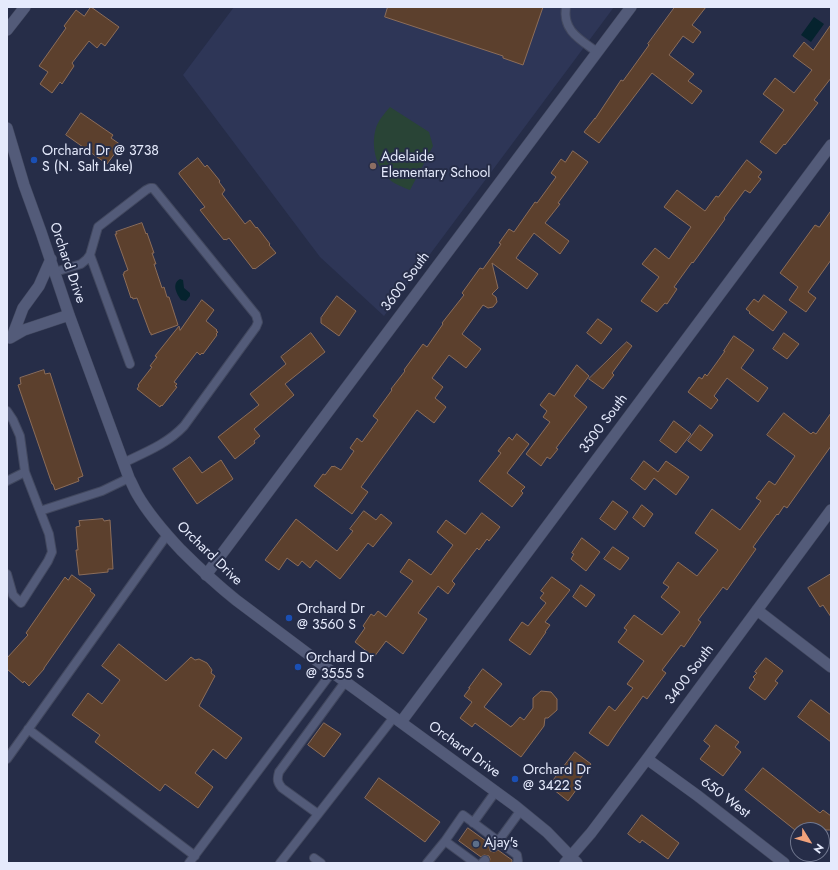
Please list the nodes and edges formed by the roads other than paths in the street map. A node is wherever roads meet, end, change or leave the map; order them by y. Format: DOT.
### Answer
graph roads {
  1 [pos="25,7"];
  2 [pos="566,7"];
  3 [pos="630,7"];
  4 [pos="7,30"];
  5 [pos="597,52"];
  6 [pos="7,128"];
  7 [pos="831,145"];
  8 [pos="90,255"];
  9 [pos="51,259"];
  10 [pos="55,272"];
  11 [pos="69,315"];
  12 [pos="9,339"];
  13 [pos="130,364"];
  14 [pos="7,411"];
  15 [pos="124,463"];
  16 [pos="25,472"];
  17 [pos="129,478"];
  18 [pos="7,481"];
  19 [pos="831,510"];
  20 [pos="40,511"];
  21 [pos="167,535"];
  22 [pos="7,574"];
  23 [pos="206,575"];
  24 [pos="757,610"];
  25 [pos="831,666"];
  26 [pos="332,672"];
  27 [pos="345,682"];
  28 [pos="397,719"];
  29 [pos="28,729"];
  30 [pos="7,759"];
  31 [pos="647,759"];
  32 [pos="496,791"];
  33 [pos="521,810"];
  34 [pos="318,814"];
  35 [pos="473,823"];
  36 [pos="445,841"];
  37 [pos="496,843"];
  38 [pos="195,856"];
  39 [pos="314,858"];
  40 [pos="472,858"];
  41 [pos="571,861"];
  42 [pos="189,863"];
  43 [pos="280,863"];
  44 [pos="321,863"];
  45 [pos="427,863"];
  46 [pos="517,863"];
  47 [pos="784,863"];
  1 -- 4 [label="street"];
  2 -- 5 [label="lane"];
  3 -- 5 [label="street, 3600 South"];
  5 -- 23 [label="street, 3600 South"];
  6 -- 9 [label="street, Orchard Drive"];
  7 -- 28 [label="street, 3500 South"];
  8 -- 10 [label="lane"];
  8 -- 13 [label="lane"];
  8 -- 15 [label="lane"];
  9 -- 10 [label="street, Orchard Drive"];
  9 -- 12 [label="street"];
  10 -- 11 [label="street, Orchard Drive"];
  11 -- 12 [label="street"];
  11 -- 15 [label="street, Orchard Drive"];
  14 -- 16 [label="lane"];
  15 -- 17 [label="street, Orchard Drive"];
  16 -- 18 [label="lane"];
  16 -- 20 [label="lane"];
  17 -- 20 [label="lane"];
  17 -- 21 [label="street, Orchard Drive"];
  19 -- 24 [label="street, 3400 South"];
  20 -- 22 [label="lane"];
  21 -- 23 [label="street, Orchard Drive"];
  21 -- 29 [label="lane"];
  23 -- 26 [label="street, Orchard Drive"];
  24 -- 25 [label="street"];
  24 -- 31 [label="street, 3400 South"];
  26 -- 27 [label="street, Orchard Drive"];
  26 -- 38 [label="lane"];
  27 -- 28 [label="street, Orchard Drive"];
  27 -- 34 [label="lane"];
  28 -- 32 [label="street, Orchard Drive"];
  28 -- 34 [label="lane"];
  29 -- 30 [label="lane"];
  29 -- 38 [label="lane"];
  31 -- 41 [label="street, 3400 South"];
  31 -- 47 [label="street, 650 West"];
  32 -- 33 [label="street, Orchard Drive"];
  32 -- 35 [label="lane"];
  33 -- 37 [label="lane"];
  33 -- 41 [label="street, Orchard Drive"];
  34 -- 43 [label="lane"];
  35 -- 36 [label="lane"];
  35 -- 37 [label="lane"];
  36 -- 40 [label="lane"];
  36 -- 45 [label="lane"];
  37 -- 46 [label="lane"];
  38 -- 42 [label="lane"];
  39 -- 44 [label="lane"];
}
